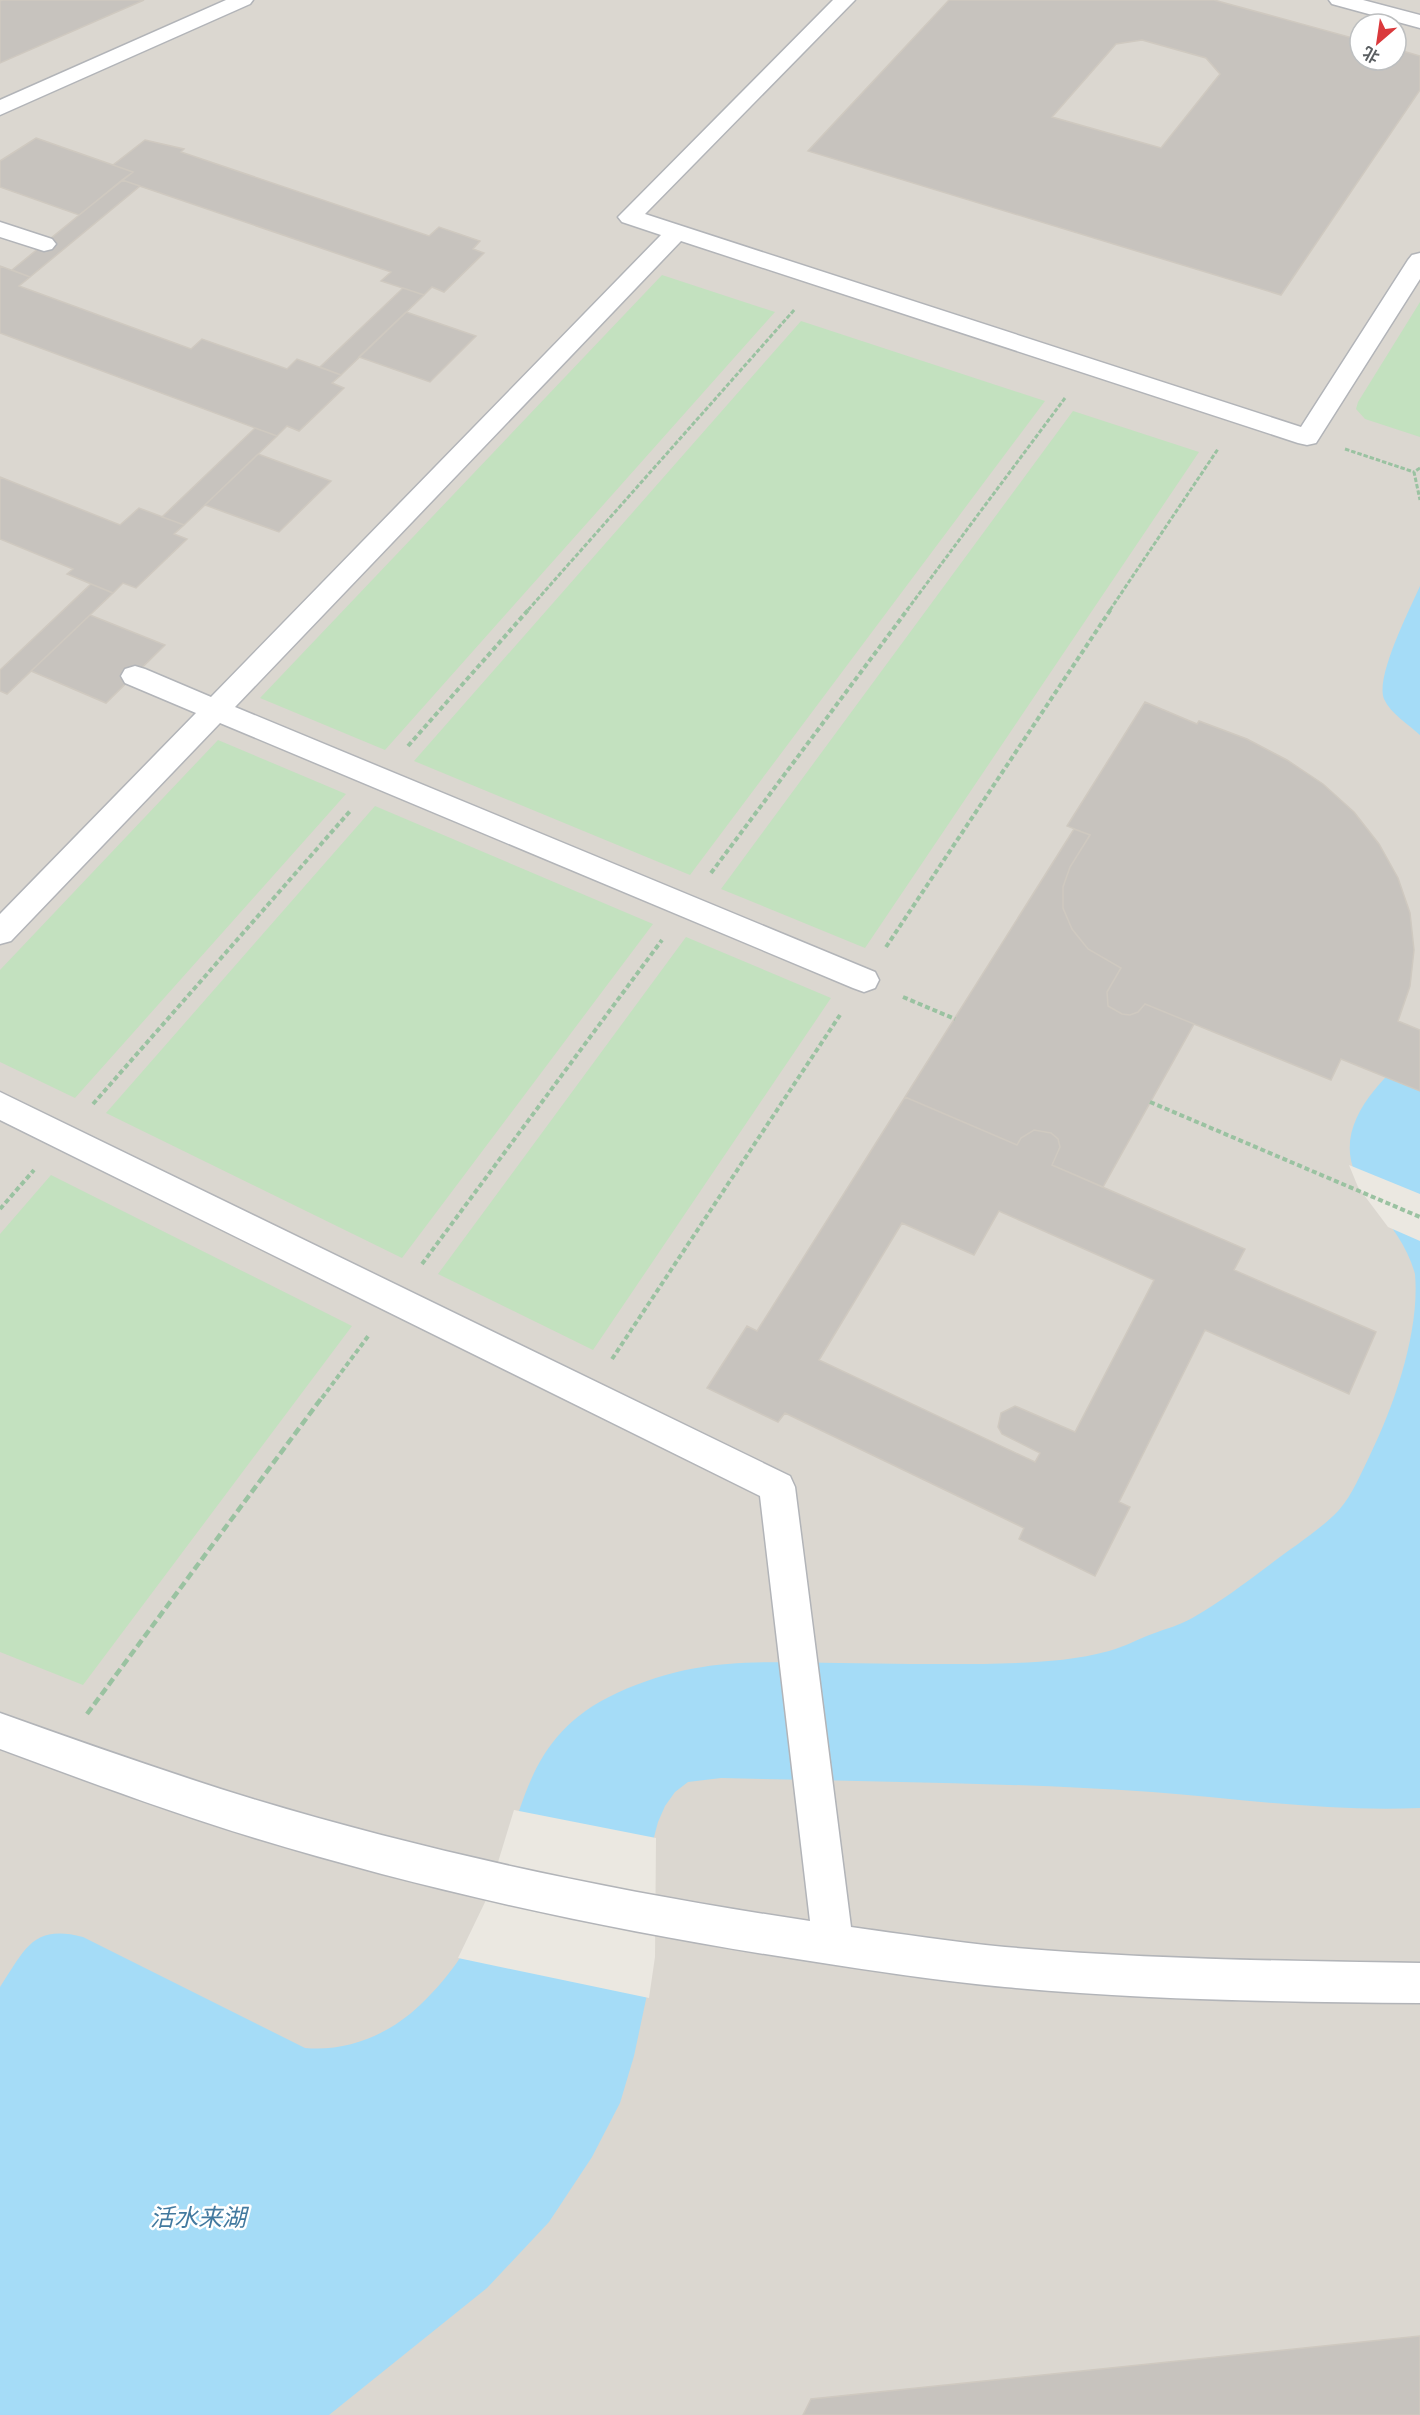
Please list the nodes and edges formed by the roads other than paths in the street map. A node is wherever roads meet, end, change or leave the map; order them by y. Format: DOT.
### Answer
graph roads {
  1 [pos="243,0"];
  2 [pos="845,0"];
  3 [pos="1339,0"];
  4 [pos="1388,6"];
  5 [pos="1420,21"];
  6 [pos="0,108"];
  7 [pos="0,229"];
  8 [pos="676,233"];
  9 [pos="44,244"];
  10 [pos="1420,260"];
  11 [pos="135,676"];
  12 [pos="215,710"];
  13 [pos="0,933"];
  14 [pos="864,980"];
  15 [pos="0,1105"];
  16 [pos="0,1731"];
  17 [pos="833,1944"];
  18 [pos="1420,1983"];
  1 -- 6 [label="lane"];
  2 -- 8 [label="lane"];
  3 -- 4 [label="lane"];
  4 -- 5 [label="lane"];
  7 -- 9 [label="lane"];
  8 -- 10 [label="lane"];
  8 -- 12 [label="lane"];
  11 -- 12 [label="lane"];
  12 -- 13 [label="lane"];
  12 -- 14 [label="lane"];
  15 -- 17 [label="lane"];
  16 -- 17 [label="lane"];
  17 -- 18 [label="lane"];
}
